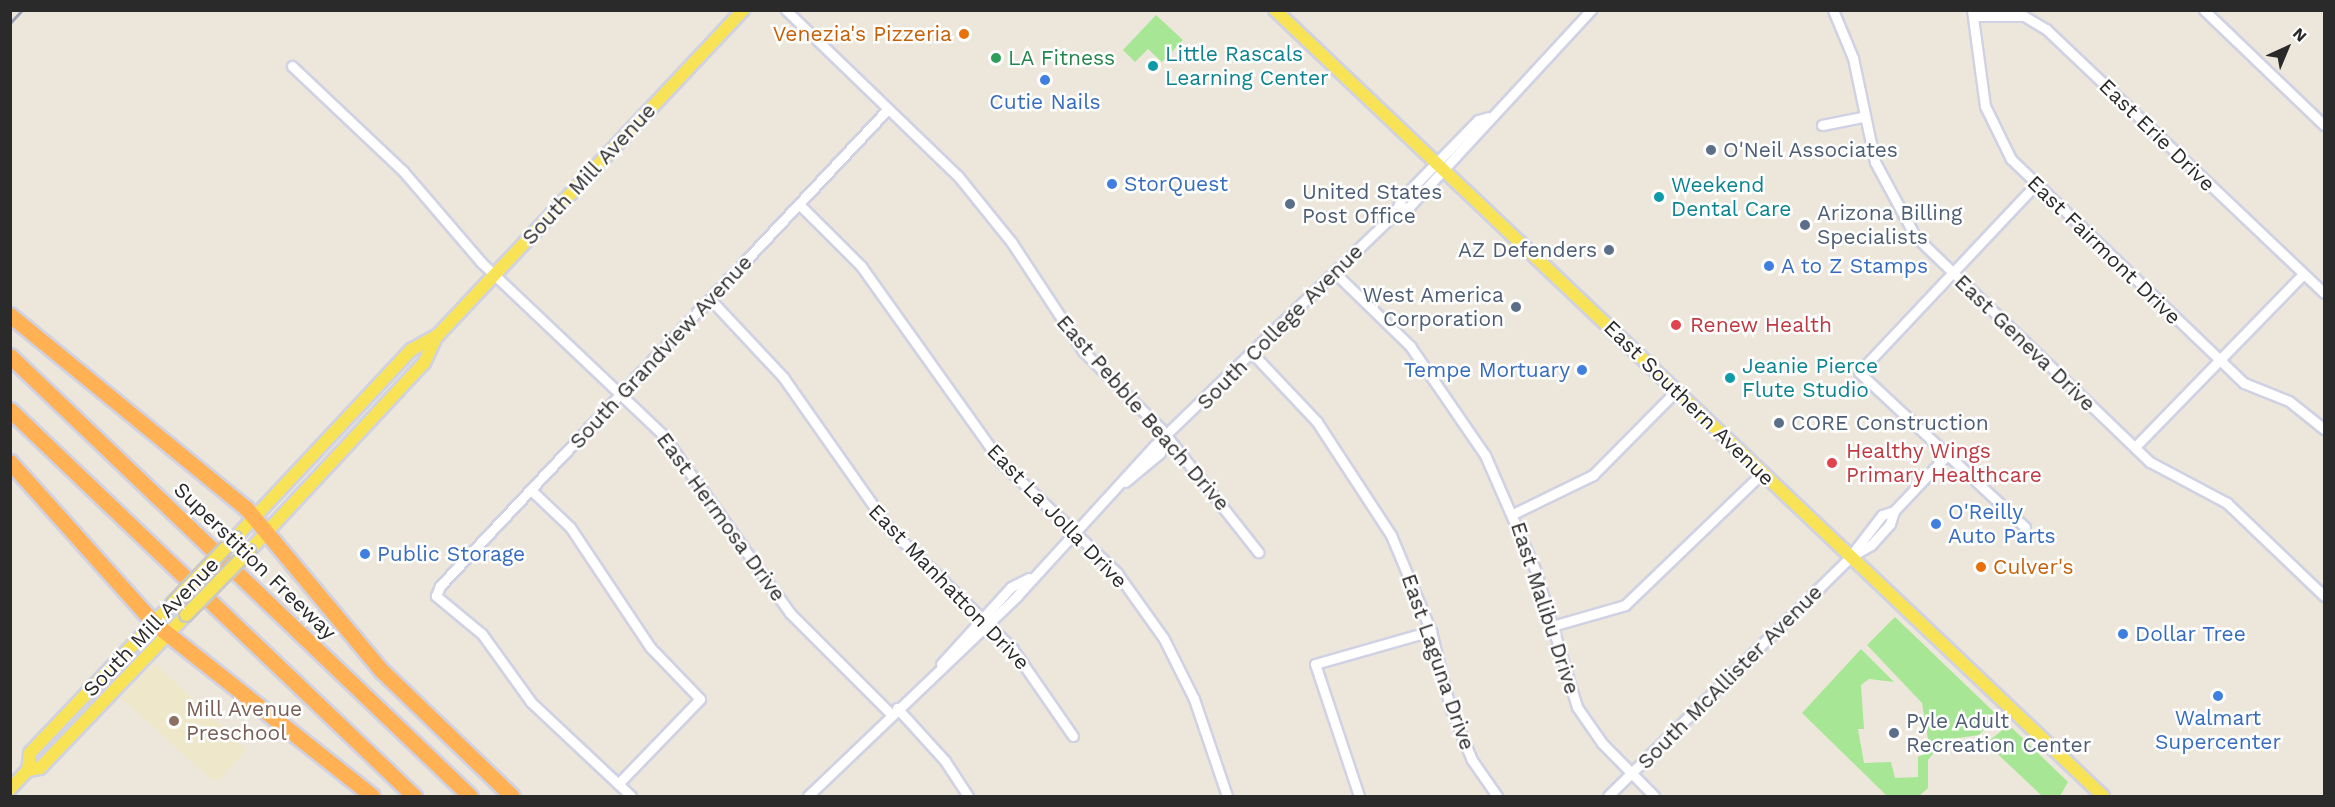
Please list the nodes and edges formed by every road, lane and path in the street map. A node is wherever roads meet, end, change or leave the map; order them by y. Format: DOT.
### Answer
graph roads {
  1 [pos="743,10"];
  2 [pos="786,10"];
  3 [pos="1275,10"];
  4 [pos="1833,10"];
  5 [pos="2204,10"];
  6 [pos="1586,12"];
  7 [pos="1973,13"];
  8 [pos="292,66"];
  9 [pos="888,109"];
  10 [pos="1862,117"];
  11 [pos="1822,125"];
  12 [pos="2325,125"];
  13 [pos="1440,167"];
  14 [pos="2035,184"];
  15 [pos="799,204"];
  16 [pos="1335,273"];
  17 [pos="1950,273"];
  18 [pos="495,274"];
  19 [pos="2303,274"];
  20 [pos="2325,293"];
  21 [pos="711,299"];
  22 [pos="10,315"];
  23 [pos="436,337"];
  24 [pos="1253,354"];
  25 [pos="10,356"];
  26 [pos="2220,361"];
  27 [pos="1676,391"];
  28 [pos="621,394"];
  29 [pos="10,410"];
  30 [pos="2325,429"];
  31 [pos="1166,440"];
  32 [pos="2135,447"];
  33 [pos="1946,456"];
  34 [pos="10,462"];
  35 [pos="1762,473"];
  36 [pos="531,490"];
  37 [pos="1515,513"];
  38 [pos="256,517"];
  39 [pos="2025,527"];
  40 [pos="269,530"];
  41 [pos="1074,532"];
  42 [pos="1258,552"];
  43 [pos="1850,556"];
  44 [pos="2325,596"];
  45 [pos="983,622"];
  46 [pos="154,623"];
  47 [pos="1552,626"];
  48 [pos="1431,631"];
  49 [pos="167,635"];
  50 [pos="894,711"];
  51 [pos="1073,736"];
  52 [pos="28,770"];
  53 [pos="1633,773"];
  54 [pos="618,784"];
  55 [pos="10,789"];
  56 [pos="372,796"];
  57 [pos="414,796"];
  58 [pos="470,796"];
  59 [pos="512,796"];
  60 [pos="631,796"];
  61 [pos="808,796"];
  62 [pos="968,796"];
  63 [pos="1227,796"];
  64 [pos="1359,796"];
  65 [pos="1497,796"];
  66 [pos="1608,796"];
  67 [pos="1654,796"];
  68 [pos="2103,796"];
  1 -- 18 [label="main road, South Mill Avenue"];
  2 -- 9 [label="street, East Pebble Beach Drive"];
  3 -- 13 [label="main road, East Southern Avenue"];
  4 -- 10 [label="street, East Geneva Drive"];
  5 -- 12 [label="street"];
  6 -- 13 [label="street, South College Avenue"];
  7 -- 14 [label="street, East Fairmont Drive"];
  7 -- 19 [label="street, East Erie Drive"];
  8 -- 18 [label="street, East Hermosa Drive"];
  9 -- 15 [label="street, South Grandview Avenue"];
  9 -- 31 [label="street, East Pebble Beach Drive"];
  10 -- 11 [label="street"];
  10 -- 17 [label="street, East Geneva Drive"];
  13 -- 16 [label="street, South College Avenue"];
  13 -- 27 [label="main road, East Southern Avenue"];
  14 -- 17 [label="street"];
  14 -- 26 [label="street, East Fairmont Drive"];
  15 -- 21 [label="street, South Grandview Avenue"];
  15 -- 41 [label="street, East La Jolla Drive"];
  16 -- 24 [label="street, South College Avenue"];
  16 -- 37 [label="street, East Malibu Drive"];
  17 -- 32 [label="street, East Geneva Drive"];
  17 -- 33 [label="street"];
  18 -- 23 [label="main road, South Mill Avenue"];
  18 -- 28 [label="street, East Hermosa Drive"];
  19 -- 20 [label="street, East Erie Drive"];
  19 -- 26 [label="street"];
  21 -- 28 [label="street, South Grandview Avenue"];
  21 -- 45 [label="street, East Manhatton Drive"];
  22 -- 38 [label="highway"];
  23 -- 38 [label="main road, South Mill Avenue"];
  23 -- 40 [label="main road, South Mill Avenue"];
  24 -- 31 [label="street, South College Avenue"];
  24 -- 48 [label="street, East Laguna Drive"];
  25 -- 58 [label="highway, Superstition Freeway"];
  26 -- 30 [label="street, East Fairmont Drive"];
  26 -- 32 [label="street"];
  27 -- 35 [label="main road, East Southern Avenue"];
  27 -- 37 [label="street"];
  28 -- 36 [label="street, South Grandview Avenue"];
  28 -- 50 [label="street, East Hermosa Drive"];
  29 -- 57 [label="highway"];
  31 -- 41 [label="street, South College Avenue"];
  31 -- 42 [label="street, East Pebble Beach Drive"];
  32 -- 44 [label="street, East Geneva Drive"];
  33 -- 39 [label="street"];
  33 -- 43 [label="street, South McAllister Avenue"];
  34 -- 46 [label="highway"];
  35 -- 43 [label="main road, East Southern Avenue"];
  35 -- 47 [label="street"];
  36 -- 54 [label="street"];
  36 -- 54 [label="street, South Grandview Avenue"];
  37 -- 47 [label="street, East Malibu Drive"];
  38 -- 40 [label="highway"];
  38 -- 46 [label="main road, South Mill Avenue, bridge"];
  40 -- 49 [label="main road, South Mill Avenue, bridge"];
  40 -- 59 [label="highway"];
  41 -- 45 [label="street, South College Avenue"];
  41 -- 63 [label="street, East La Jolla Drive"];
  43 -- 53 [label="street, South McAllister Avenue"];
  43 -- 68 [label="main road, East Southern Avenue"];
  45 -- 50 [label="street, South College Avenue"];
  45 -- 51 [label="street, East Manhatton Drive"];
  46 -- 49 [label="highway"];
  46 -- 52 [label="main road, South Mill Avenue"];
  47 -- 53 [label="street, East Malibu Drive"];
  48 -- 64 [label="street"];
  48 -- 65 [label="street, East Laguna Drive"];
  49 -- 52 [label="main road, South Mill Avenue"];
  49 -- 56 [label="highway"];
  50 -- 61 [label="street, South College Avenue"];
  50 -- 62 [label="street, East Hermosa Drive"];
  52 -- 55 [label="main road, South Mill Avenue"];
  53 -- 66 [label="street, South McAllister Avenue"];
  53 -- 67 [label="street, East Malibu Drive"];
  54 -- 60 [label="street"];
}
